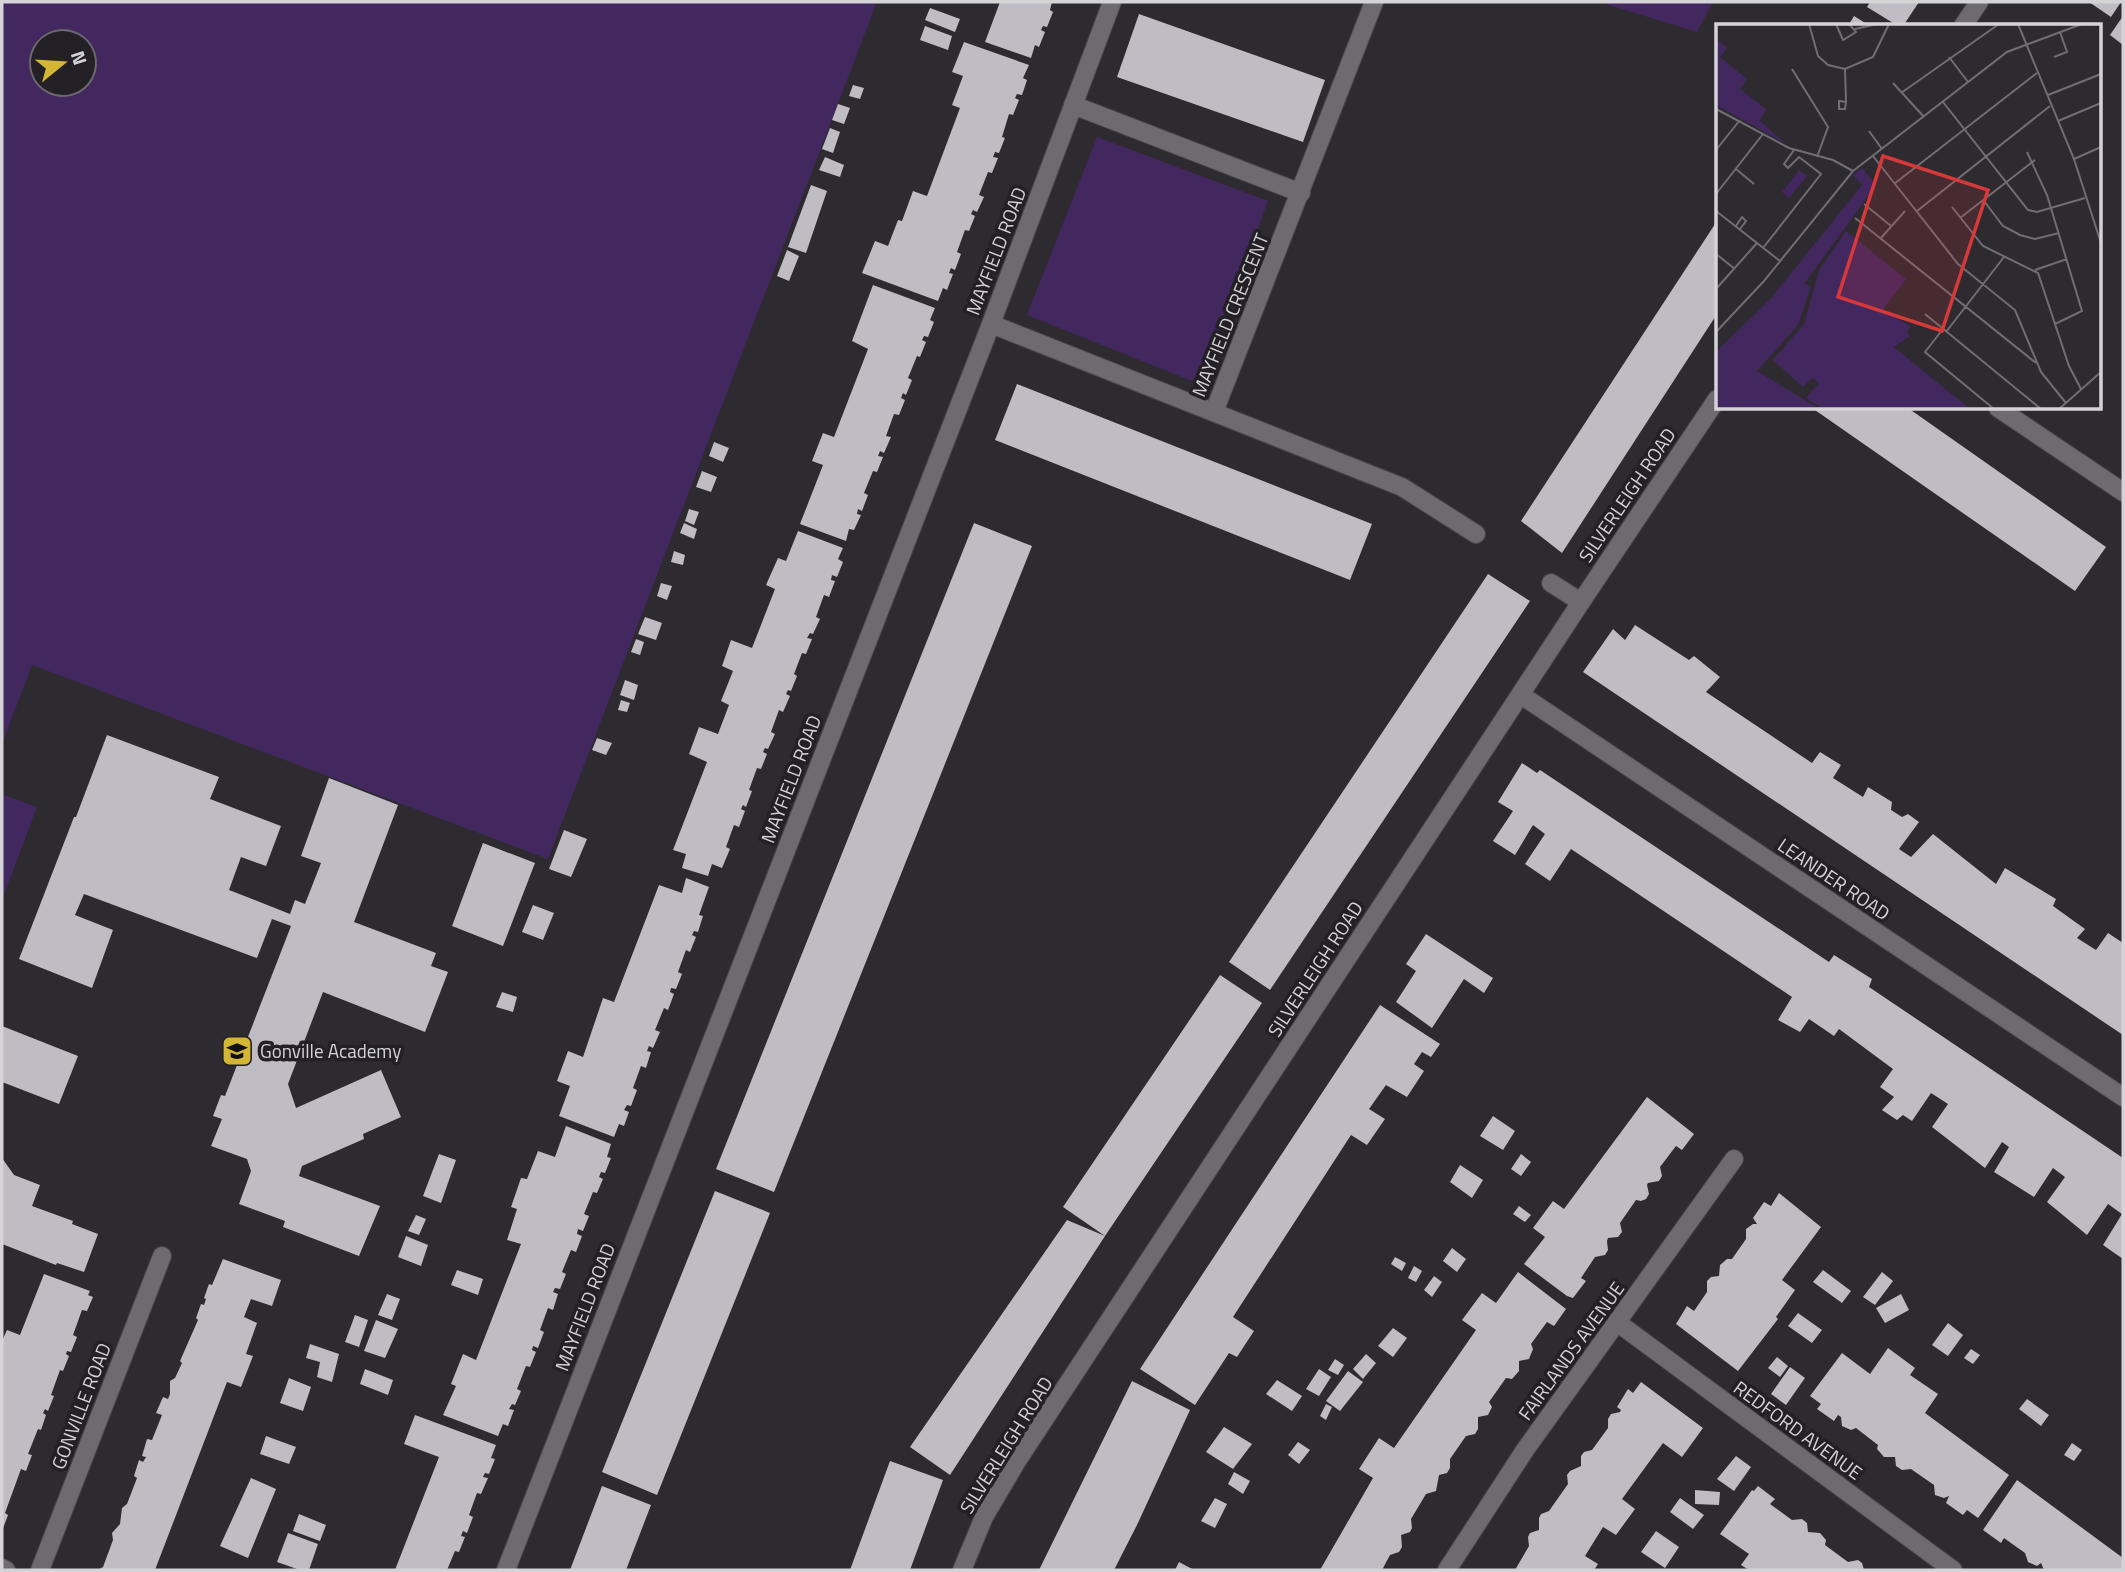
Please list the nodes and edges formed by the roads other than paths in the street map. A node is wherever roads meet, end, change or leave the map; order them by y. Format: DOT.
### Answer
graph roads {
  1 [pos="1112,2"];
  2 [pos="1374,2"];
  3 [pos="1979,2"];
  4 [pos="1964,24"];
  5 [pos="1073,105"];
  6 [pos="1301,193"];
  7 [pos="991,324"];
  8 [pos="1716,400"];
  9 [pos="2001,410"];
  10 [pos="1214,412"];
  11 [pos="2123,492"];
  12 [pos="1476,534"];
  13 [pos="1551,583"];
  14 [pos="1581,602"];
  15 [pos="1521,695"];
  16 [pos="2123,1097"];
  17 [pos="1734,1159"];
  18 [pos="162,1256"];
  19 [pos="1618,1323"];
  20 [pos="40,1570"];
  21 [pos="506,1570"];
  22 [pos="962,1570"];
  23 [pos="1447,1570"];
  24 [pos="1952,1570"];
  1 -- 5 [label="street, MAYFIELD ROAD"];
  2 -- 6 [label="street, MAYFIELD CRESCENT"];
  3 -- 4 [label="street"];
  5 -- 6 [label="street"];
  5 -- 7 [label="street, MAYFIELD ROAD"];
  6 -- 10 [label="street, MAYFIELD CRESCENT"];
  7 -- 10 [label="street"];
  7 -- 21 [label="street, MAYFIELD ROAD"];
  8 -- 14 [label="street, SILVERLEIGH ROAD"];
  9 -- 11 [label="street"];
  10 -- 12 [label="street, MAYFIELD CRESCENT"];
  13 -- 14 [label="street"];
  14 -- 15 [label="street, SILVERLEIGH ROAD"];
  15 -- 16 [label="street, LEANDER ROAD"];
  15 -- 22 [label="street, SILVERLEIGH ROAD"];
  17 -- 19 [label="street, FAIRLANDS AVENUE"];
  18 -- 20 [label="street, GONVILLE ROAD"];
  19 -- 23 [label="street, FAIRLANDS AVENUE"];
  19 -- 24 [label="street, REDFORD AVENUE"];
}
